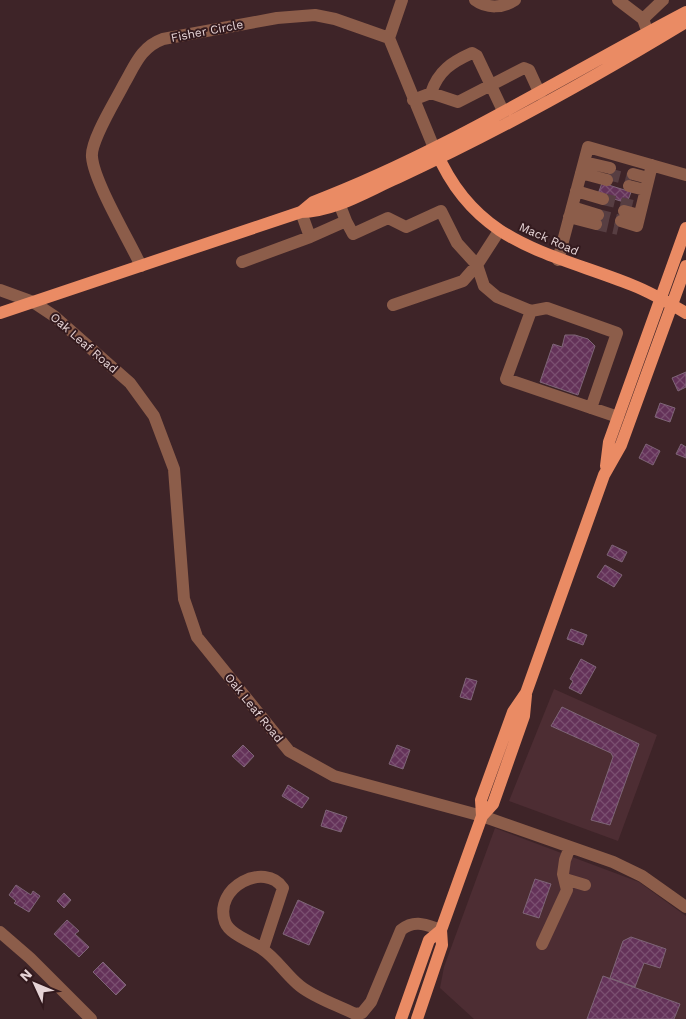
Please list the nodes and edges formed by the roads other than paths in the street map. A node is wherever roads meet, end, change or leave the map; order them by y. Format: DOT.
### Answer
graph roads {
  1 [pos="402,0"];
  2 [pos="475,0"];
  3 [pos="515,0"];
  4 [pos="618,0"];
  5 [pos="663,0"];
  6 [pos="686,6"];
  7 [pos="686,12"];
  8 [pos="643,19"];
  9 [pos="668,22"];
  10 [pos="686,22"];
  11 [pos="648,33"];
  12 [pos="389,38"];
  13 [pos="490,85"];
  14 [pos="432,93"];
  15 [pos="540,94"];
  16 [pos="413,100"];
  17 [pos="504,113"];
  18 [pos="437,154"];
  19 [pos="583,167"];
  20 [pos="609,174"];
  21 [pos="686,175"];
  22 [pos="648,179"];
  23 [pos="631,180"];
  24 [pos="339,203"];
  25 [pos="573,203"];
  26 [pos="301,212"];
  27 [pos="621,220"];
  28 [pos="346,221"];
  29 [pos="686,228"];
  30 [pos="499,230"];
  31 [pos="310,237"];
  32 [pos="558,260"];
  33 [pos="242,262"];
  34 [pos="477,265"];
  35 [pos="141,266"];
  36 [pos="686,266"];
  37 [pos="0,290"];
  38 [pos="660,299"];
  39 [pos="32,302"];
  40 [pos="392,305"];
  41 [pos="673,305"];
  42 [pos="531,311"];
  43 [pos="686,312"];
  44 [pos="0,313"];
  45 [pos="591,408"];
  46 [pos="618,417"];
  47 [pos="604,475"];
  48 [pos="482,816"];
  49 [pos="570,847"];
  50 [pos="565,879"];
  51 [pos="585,885"];
  52 [pos="686,907"];
  53 [pos="441,930"];
  54 [pos="0,932"];
  55 [pos="542,944"];
  56 [pos="263,949"];
  57 [pos="91,1019"];
  58 [pos="401,1019"];
  59 [pos="417,1019"];
  1 -- 12 [label="street"];
  2 -- 3 [label="street"];
  4 -- 8 [label="street"];
  5 -- 8 [label="street"];
  6 -- 9 [label="main road"];
  7 -- 9 [label="main road"];
  8 -- 11 [label="street"];
  9 -- 11 [label="main road"];
  10 -- 18 [label="main road"];
  11 -- 15 [label="main road"];
  12 -- 16 [label="street"];
  12 -- 35 [label="street, Fisher Circle"];
  13 -- 14 [label="street"];
  13 -- 14 [label="street"];
  13 -- 15 [label="street"];
  13 -- 17 [label="street"];
  14 -- 16 [label="street"];
  15 -- 17 [label="main road"];
  16 -- 18 [label="street"];
  17 -- 18 [label="main road"];
  18 -- 24 [label="main road"];
  18 -- 26 [label="main road"];
  18 -- 30 [label="main road, Mack Road"];
  19 -- 20 [label="street"];
  19 -- 22 [label="street"];
  19 -- 25 [label="street"];
  21 -- 22 [label="street"];
  22 -- 23 [label="street"];
  22 -- 27 [label="street"];
  24 -- 26 [label="main road"];
  24 -- 28 [label="street"];
  25 -- 25 [label="street"];
  25 -- 32 [label="street"];
  26 -- 31 [label="street"];
  26 -- 35 [label="main road"];
  28 -- 31 [label="street"];
  28 -- 34 [label="street"];
  29 -- 38 [label="main road"];
  30 -- 32 [label="main road, Mack Road"];
  30 -- 34 [label="street"];
  31 -- 33 [label="street"];
  32 -- 38 [label="main road, Mack Road"];
  34 -- 40 [label="street"];
  34 -- 42 [label="street"];
  35 -- 39 [label="main road"];
  36 -- 41 [label="main road"];
  37 -- 39 [label="street, Oak Leaf Road"];
  38 -- 41 [label="main road, Mack Road"];
  38 -- 46 [label="main road"];
  39 -- 44 [label="main road"];
  39 -- 48 [label="street, Oak Leaf Road"];
  41 -- 43 [label="main road, Mack Road"];
  41 -- 47 [label="main road"];
  42 -- 45 [label="street"];
  42 -- 45 [label="street"];
  45 -- 46 [label="street"];
  46 -- 47 [label="main road"];
  47 -- 48 [label="main road"];
  48 -- 49 [label="street, Oak Leaf Road"];
  48 -- 53 [label="main road"];
  49 -- 50 [label="street"];
  49 -- 52 [label="street, Oak Leaf Road"];
  50 -- 51 [label="street"];
  50 -- 55 [label="street"];
  53 -- 56 [label="street"];
  53 -- 58 [label="main road"];
  53 -- 59 [label="main road"];
  54 -- 57 [label="street"];
  56 -- 56 [label="street"];
}
